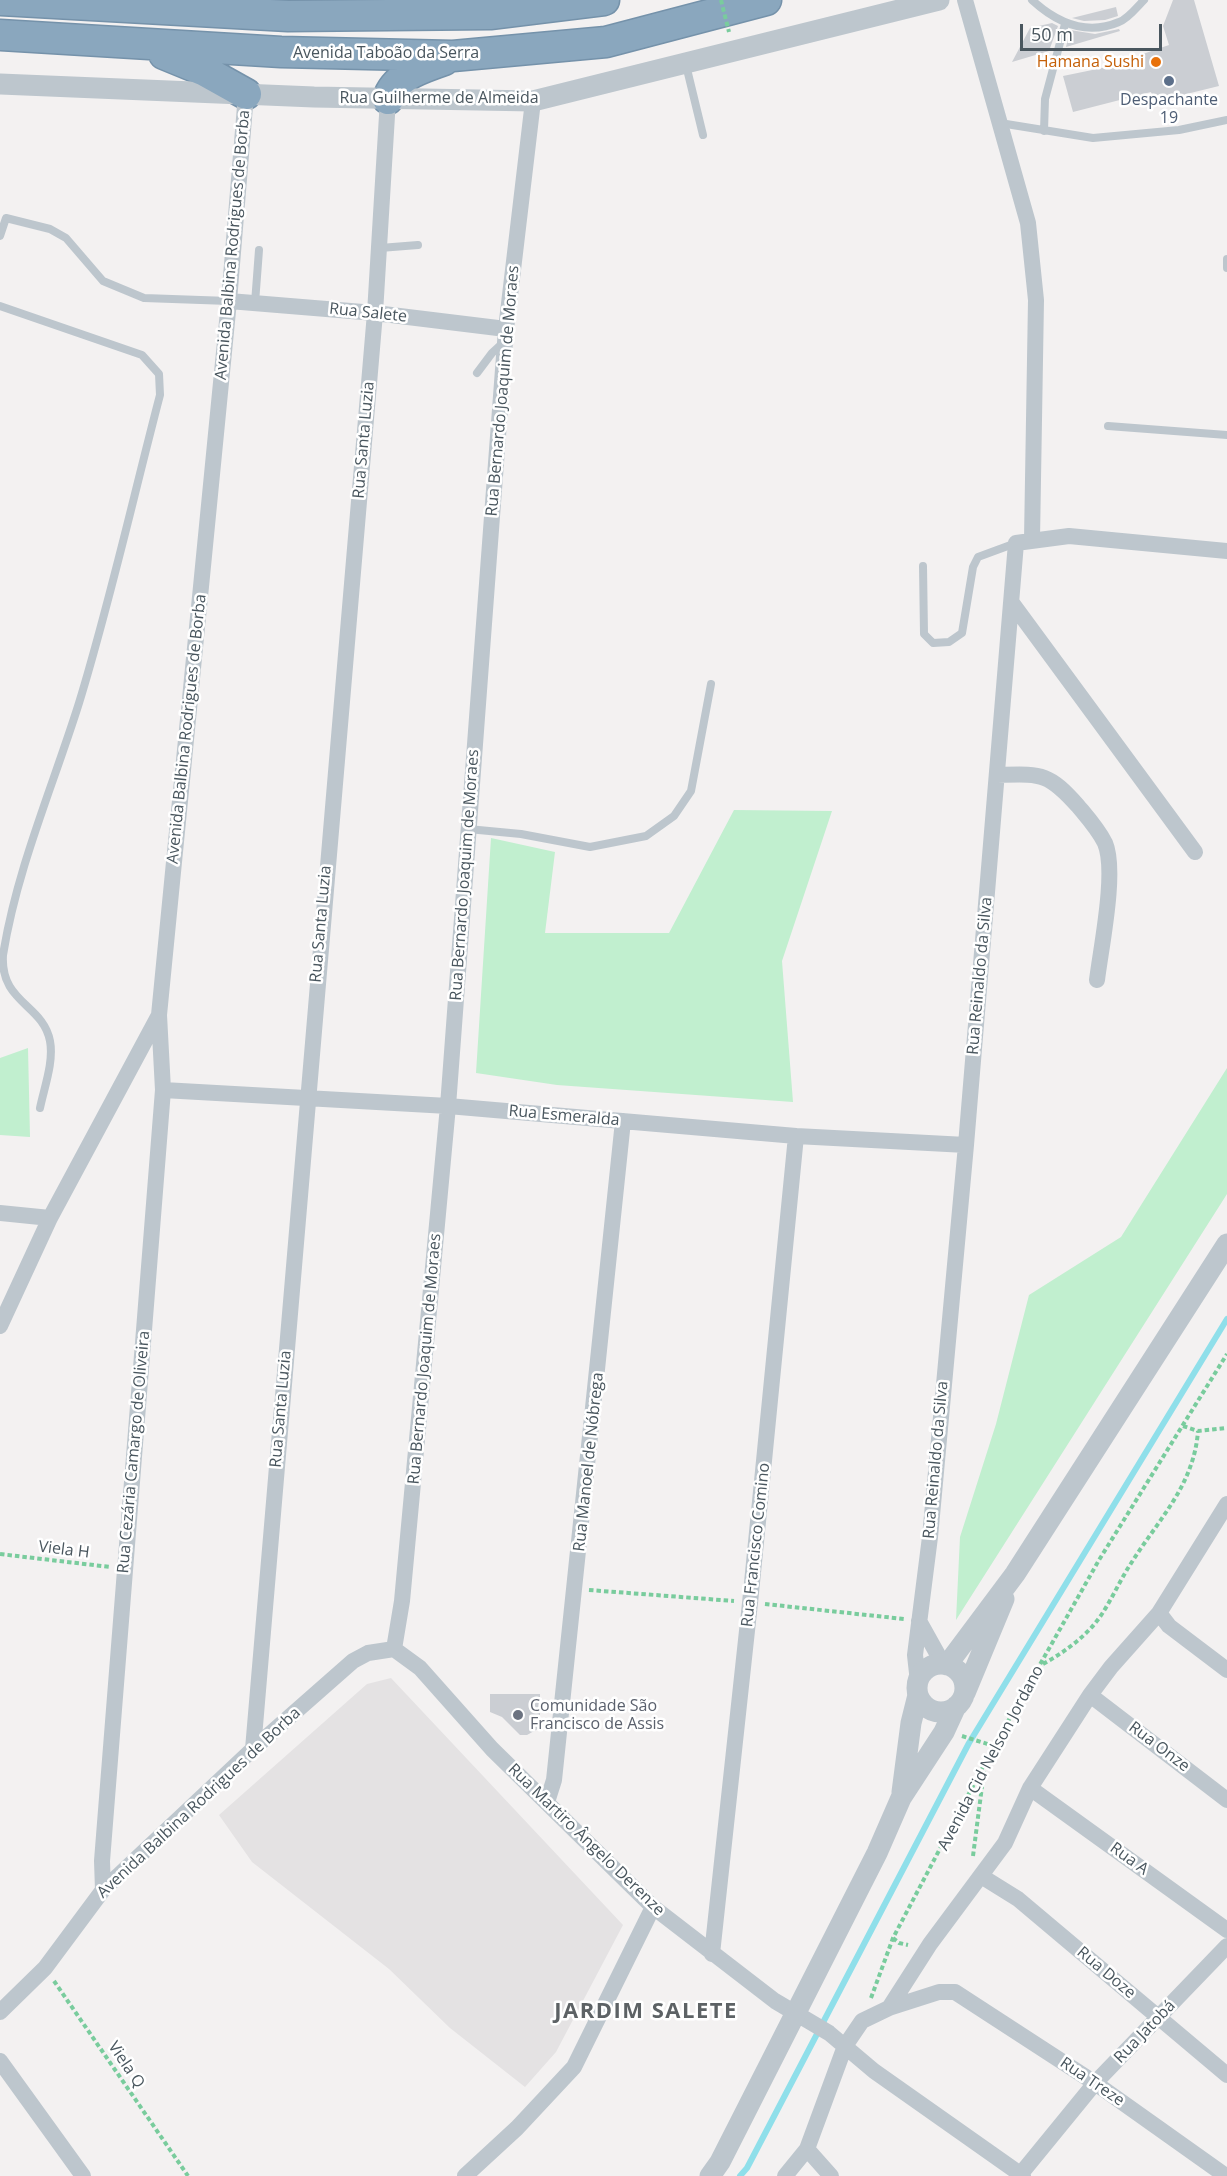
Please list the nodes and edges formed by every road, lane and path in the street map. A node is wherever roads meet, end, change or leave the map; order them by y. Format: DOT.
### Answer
graph roads {
  1 [pos="604,0"];
  2 [pos="721,0"];
  3 [pos="766,0"];
  4 [pos="939,0"];
  5 [pos="965,0"];
  6 [pos="1032,0"];
  7 [pos="1144,0"];
  8 [pos="1,1"];
  9 [pos="150,5"];
  10 [pos="1065,24"];
  11 [pos="729,32"];
  12 [pos="0,35"];
  13 [pos="144,46"];
  14 [pos="453,56"];
  15 [pos="686,64"];
  16 [pos="0,84"];
  17 [pos="246,94"];
  18 [pos="388,99"];
  19 [pos="533,101"];
  20 [pos="1227,120"];
  21 [pos="1000,123"];
  22 [pos="1044,131"];
  23 [pos="703,135"];
  24 [pos="3,217"];
  25 [pos="0,236"];
  26 [pos="418,245"];
  27 [pos="380,248"];
  28 [pos="259,250"];
  29 [pos="1227,259"];
  30 [pos="1227,268"];
  31 [pos="229,302"];
  32 [pos="255,303"];
  33 [pos="0,306"];
  34 [pos="375,313"];
  35 [pos="506,335"];
  36 [pos="477,373"];
  37 [pos="1108,426"];
  38 [pos="1227,435"];
  39 [pos="1024,541"];
  40 [pos="1227,551"];
  41 [pos="923,566"];
  42 [pos="1012,603"];
  43 [pos="711,684"];
  44 [pos="998,775"];
  45 [pos="468,830"];
  46 [pos="1195,852"];
  47 [pos="1097,980"];
  48 [pos="159,1015"];
  49 [pos="163,1090"];
  50 [pos="306,1097"];
  51 [pos="448,1106"];
  52 [pos="40,1108"];
  53 [pos="623,1121"];
  54 [pos="796,1136"];
  55 [pos="966,1145"];
  56 [pos="0,1213"];
  57 [pos="50,1218"];
  58 [pos="1227,1244"];
  59 [pos="0,1326"];
  60 [pos="1227,1354"];
  61 [pos="1183,1426"];
  62 [pos="1227,1428"];
  63 [pos="1198,1431"];
  64 [pos="1227,1504"];
  65 [pos="1221,1526"];
  66 [pos="0,1554"];
  67 [pos="124,1569"];
  68 [pos="1015,1574"];
  69 [pos="1159,1613"];
  70 [pos="919,1621"];
  71 [pos="394,1649"];
  72 [pos="945,1664"];
  73 [pos="1041,1665"];
  74 [pos="1227,1670"];
  75 [pos="918,1688"];
  76 [pos="1090,1695"];
  77 [pos="961,1700"];
  78 [pos="960,1735"];
  79 [pos="994,1746"];
  80 [pos="253,1749"];
  81 [pos="984,1767"];
  82 [pos="1030,1788"];
  83 [pos="901,1798"];
  84 [pos="1227,1800"];
  85 [pos="547,1802"];
  86 [pos="983,1874"];
  87 [pos="103,1890"];
  88 [pos="653,1907"];
  89 [pos="1227,1930"];
  90 [pos="1227,1946"];
  91 [pos="712,1954"];
  92 [pos="45,1968"];
  93 [pos="889,2008"];
  94 [pos="0,2012"];
  95 [pos="804,2018"];
  96 [pos="1159,2018"];
  97 [pos="862,2021"];
  98 [pos="845,2046"];
  99 [pos="0,2061"];
  100 [pos="1227,2075"];
  101 [pos="1095,2083"];
  102 [pos="807,2150"];
  103 [pos="1021,2175"];
  104 [pos="83,2176"];
  105 [pos="188,2176"];
  106 [pos="465,2176"];
  107 [pos="710,2176"];
  108 [pos="785,2176"];
  109 [pos="831,2176"];
  110 [pos="1226,2176"];
  1 -- 9 [label="highway"];
  2 -- 11 [label="path, bridge"];
  3 -- 14 [label="highway, Avenida Taboão da Serra"];
  4 -- 15 [label="street, Rua Guilherme de Almeida"];
  5 -- 21 [label="street, Rua Reinaldo da Silva"];
  6 -- 10 [label="lane"];
  7 -- 10 [label="lane"];
  8 -- 9 [label="highway"];
  10 -- 22 [label="lane"];
  12 -- 13 [label="highway, Avenida Taboão da Serra"];
  13 -- 14 [label="highway, Avenida Taboão da Serra"];
  13 -- 17 [label="highway"];
  14 -- 18 [label="highway"];
  15 -- 19 [label="street, Rua Guilherme de Almeida"];
  15 -- 23 [label="lane"];
  16 -- 17 [label="street, Rua Guilherme de Almeida"];
  17 -- 18 [label="street, Rua Guilherme de Almeida"];
  17 -- 31 [label="street, Avenida Balbina Rodrigues de Borba"];
  18 -- 19 [label="street, Rua Guilherme de Almeida"];
  18 -- 27 [label="street, Rua Santa Luzia"];
  19 -- 35 [label="street, Rua Bernardo Joaquim de Moraes"];
  20 -- 22 [label="lane"];
  21 -- 22 [label="lane"];
  21 -- 39 [label="street, Rua Reinaldo da Silva"];
  24 -- 25 [label="lane"];
  24 -- 31 [label="lane"];
  26 -- 27 [label="lane"];
  27 -- 34 [label="street, Rua Santa Luzia"];
  28 -- 32 [label="lane"];
  29 -- 30 [label="lane"];
  31 -- 32 [label="street, Rua Salete"];
  31 -- 48 [label="street, Avenida Balbina Rodrigues de Borba"];
  32 -- 34 [label="street, Rua Salete"];
  33 -- 52 [label="lane"];
  34 -- 35 [label="street, Rua Salete"];
  34 -- 50 [label="street, Rua Santa Luzia"];
  35 -- 36 [label="lane"];
  35 -- 45 [label="street, Rua Bernardo Joaquim de Moraes"];
  37 -- 38 [label="lane"];
  39 -- 40 [label="street"];
  39 -- 41 [label="lane"];
  39 -- 42 [label="street, Rua Reinaldo da Silva"];
  42 -- 44 [label="street, Rua Reinaldo da Silva"];
  42 -- 46 [label="street"];
  43 -- 45 [label="lane"];
  44 -- 47 [label="street"];
  44 -- 55 [label="street, Rua Reinaldo da Silva"];
  45 -- 51 [label="street, Rua Bernardo Joaquim de Moraes"];
  48 -- 49 [label="street, Rua Cezária Camargo de Oliveira"];
  48 -- 57 [label="street, Avenida Balbina Rodrigues de Borba"];
  49 -- 50 [label="street, Rua Esmeralda"];
  49 -- 67 [label="street, Rua Cezária Camargo de Oliveira"];
  50 -- 51 [label="street, Rua Esmeralda"];
  50 -- 80 [label="street, Rua Santa Luzia"];
  51 -- 53 [label="street, Rua Esmeralda"];
  51 -- 71 [label="street, Rua Bernardo Joaquim de Moraes"];
  53 -- 54 [label="street, Rua Esmeralda"];
  53 -- 85 [label="street, Rua Manoel de Nóbrega"];
  54 -- 55 [label="street, Rua Esmeralda"];
  54 -- 91 [label="street, Rua Francisco Comino"];
  55 -- 70 [label="street, Rua Reinaldo da Silva"];
  56 -- 57 [label="street"];
  57 -- 59 [label="street, Avenida Balbina Rodrigues de Borba"];
  58 -- 68 [label="street"];
  60 -- 61 [label="path, Avenida Cid Nelson Jordano"];
  61 -- 63 [label="path"];
  61 -- 73 [label="path, Avenida Cid Nelson Jordano"];
  62 -- 63 [label="path"];
  63 -- 73 [label="path"];
  64 -- 65 [label="street"];
  65 -- 69 [label="street"];
  66 -- 67 [label="path, Viela H"];
  67 -- 87 [label="street, Rua Cezária Camargo de Oliveira"];
  68 -- 72 [label="street"];
  68 -- 77 [label="street"];
  69 -- 74 [label="street"];
  69 -- 76 [label="street"];
  70 -- 72 [label="street"];
  70 -- 75 [label="street, Rua Reinaldo da Silva"];
  71 -- 80 [label="street, Avenida Balbina Rodrigues de Borba"];
  71 -- 85 [label="street, Rua Martiro Ângelo Derenze"];
  72 -- 75 [label="street"];
  72 -- 77 [label="street"];
  73 -- 79 [label="path, Avenida Cid Nelson Jordano"];
  75 -- 77 [label="street"];
  75 -- 83 [label="street"];
  76 -- 82 [label="street"];
  76 -- 84 [label="street, Rua Onze"];
  77 -- 83 [label="street"];
  78 -- 79 [label="path"];
  79 -- 81 [label="path, Avenida Cid Nelson Jordano"];
  80 -- 87 [label="street, Avenida Balbina Rodrigues de Borba"];
  81 -- 86 [label="path"];
  81 -- 97 [label="path, Avenida Cid Nelson Jordano"];
  82 -- 86 [label="street"];
  82 -- 89 [label="street, Rua A"];
  83 -- 95 [label="street"];
  85 -- 88 [label="street, Rua Martiro Ângelo Derenze"];
  86 -- 93 [label="street"];
  86 -- 96 [label="street, Rua Doze"];
  87 -- 92 [label="street, Avenida Balbina Rodrigues de Borba"];
  88 -- 91 [label="street, Rua Martiro Ângelo Derenze"];
  88 -- 106 [label="street"];
  90 -- 96 [label="street, Rua Jatobá"];
  91 -- 95 [label="street, Rua Martiro Ângelo Derenze"];
  92 -- 94 [label="street, Avenida Balbina Rodrigues de Borba"];
  92 -- 105 [label="path, Viela Q"];
  93 -- 97 [label="street"];
  93 -- 101 [label="street, Rua Treze"];
  95 -- 98 [label="street"];
  95 -- 107 [label="street"];
  96 -- 100 [label="street, Rua Doze"];
  96 -- 101 [label="street, Rua Jatobá"];
  97 -- 98 [label="street"];
  98 -- 102 [label="street"];
  98 -- 103 [label="street"];
  99 -- 104 [label="street"];
  101 -- 103 [label="street, Rua Jatobá"];
  101 -- 110 [label="street, Rua Treze"];
  102 -- 108 [label="street"];
  102 -- 109 [label="street"];
}
